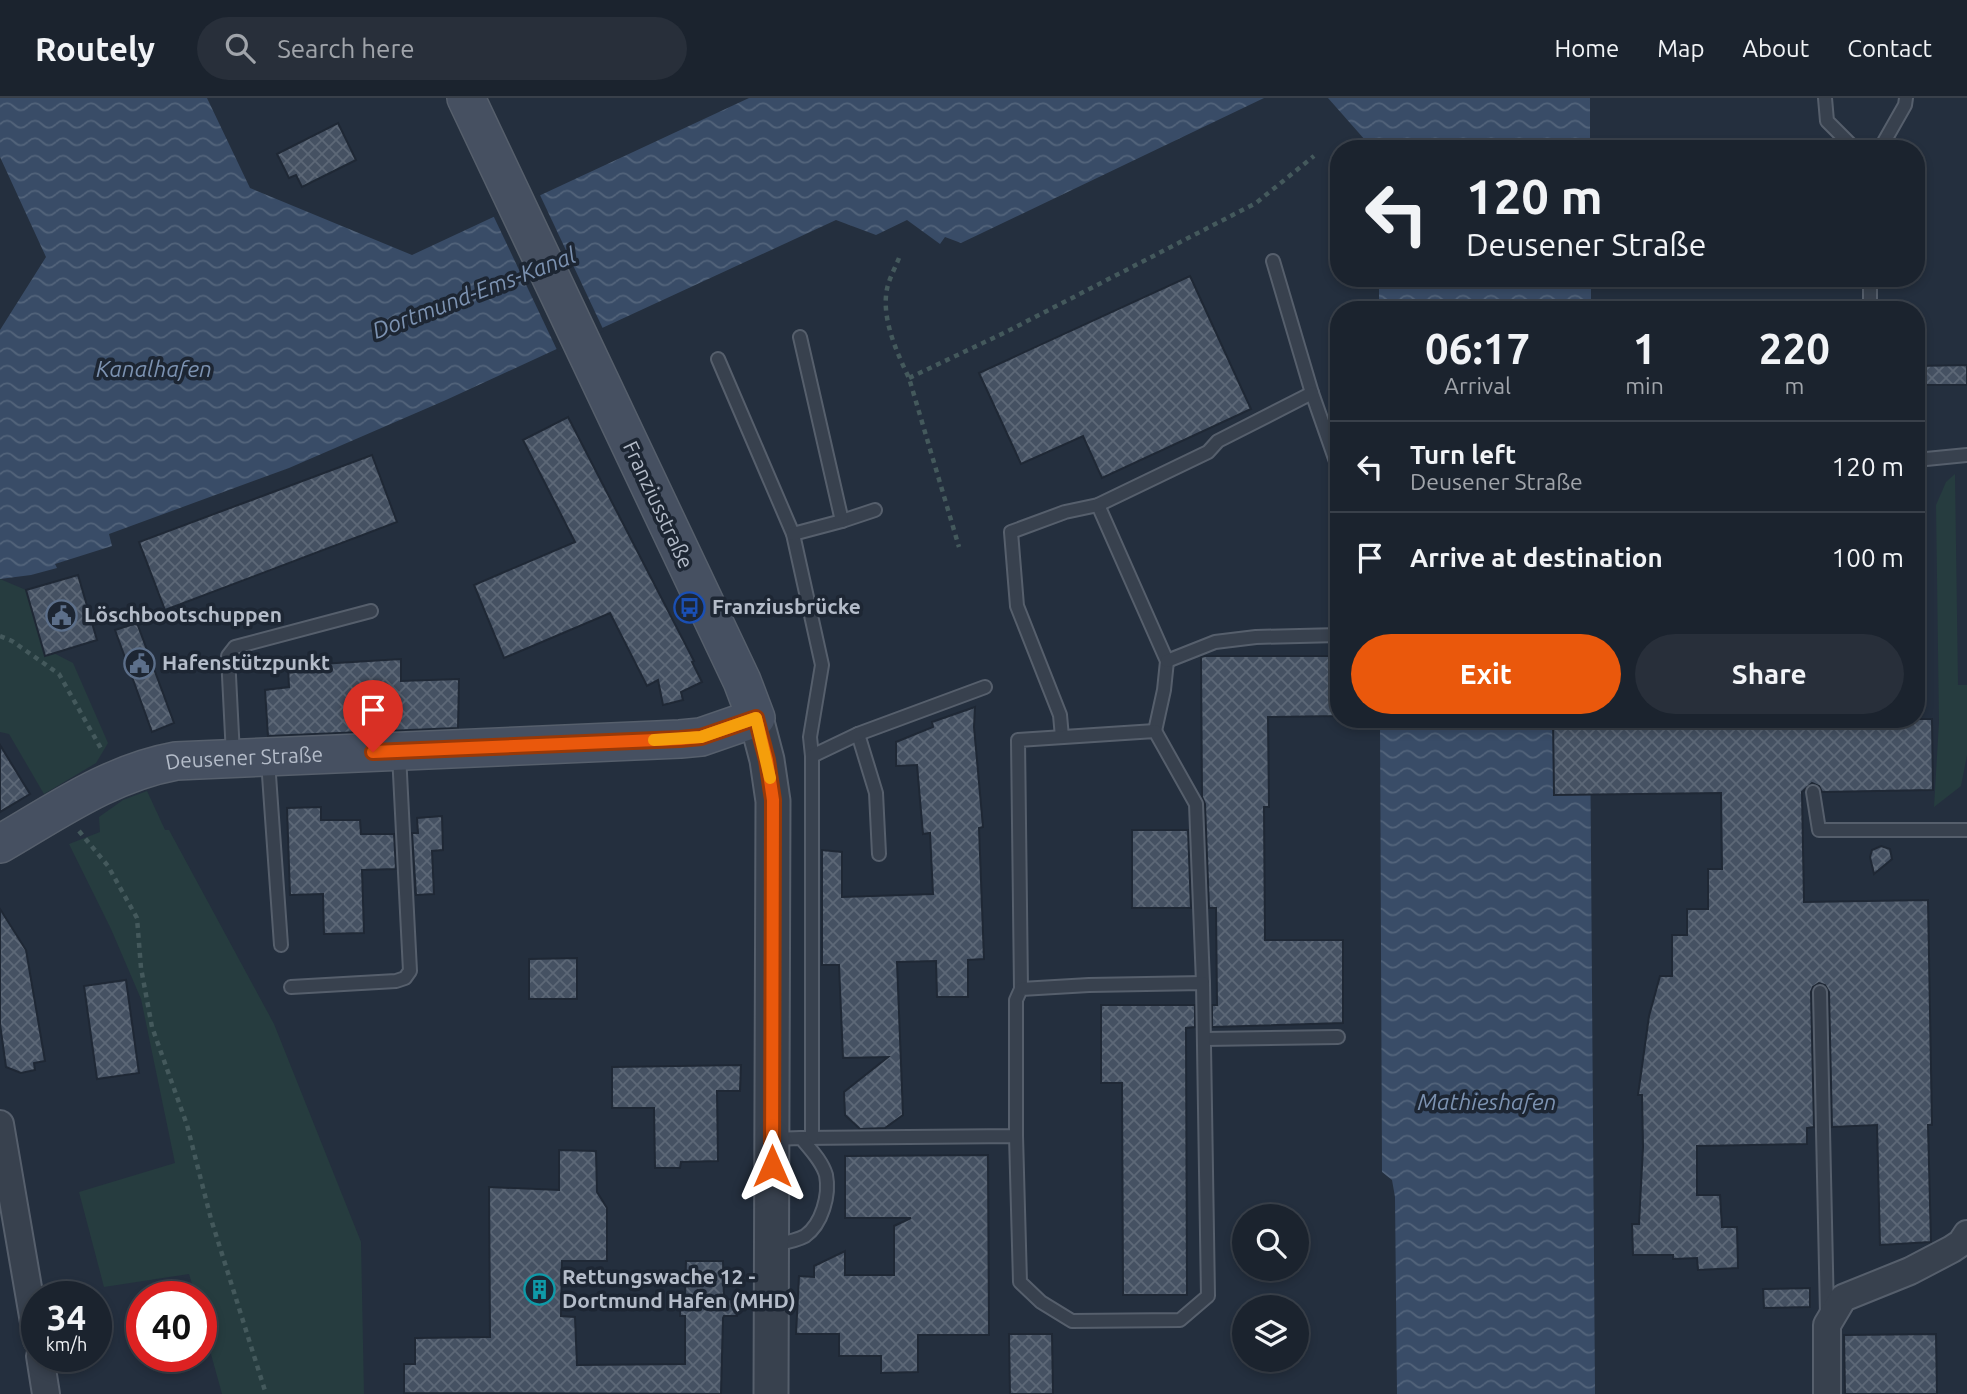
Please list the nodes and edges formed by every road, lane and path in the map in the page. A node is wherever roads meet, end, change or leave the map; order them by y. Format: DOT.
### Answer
graph roads {
  1 [pos="466,98"];
  2 [pos="1825,98"];
  3 [pos="1906,98"];
  4 [pos="1846,140"];
  5 [pos="1885,140"];
  6 [pos="1314,156"];
  7 [pos="899,258"];
  8 [pos="1273,261"];
  9 [pos="800,337"];
  10 [pos="718,359"];
  11 [pos="909,378"];
  12 [pos="1312,393"];
  13 [pos="1330,444"];
  14 [pos="1967,456"];
  15 [pos="1925,459"];
  16 [pos="1098,505"];
  17 [pos="876,510"];
  18 [pos="842,521"];
  19 [pos="793,534"];
  20 [pos="958,547"];
  21 [pos="371,611"];
  22 [pos="1330,635"];
  23 [pos="0,636"];
  24 [pos="1167,661"];
  25 [pos="985,687"];
  26 [pos="756,718"];
  27 [pos="1155,731"];
  28 [pos="858,734"];
  29 [pos="1062,737"];
  30 [pos="398,751"];
  31 [pos="812,756"];
  32 [pos="251,758"];
  33 [pos="115,779"];
  34 [pos="1813,792"];
  35 [pos="62,808"];
  36 [pos="1967,830"];
  37 [pos="0,844"];
  38 [pos="879,853"];
  39 [pos="281,945"];
  40 [pos="1203,983"];
  41 [pos="291,987"];
  42 [pos="1021,989"];
  43 [pos="1820,992"];
  44 [pos="1338,1037"];
  45 [pos="1204,1039"];
  46 [pos="0,1124"];
  47 [pos="1017,1136"];
  48 [pos="795,1138"];
  49 [pos="1967,1234"];
  50 [pos="772,1246"];
  51 [pos="27,1281"];
  52 [pos="1828,1325"];
  53 [pos="43,1372"];
  54 [pos="46,1394"];
  55 [pos="266,1394"];
  56 [pos="771,1394"];
  57 [pos="1827,1394"];
  1 -- 26 [label="main road, Franziusstraße"];
  2 -- 4 [label="lane"];
  3 -- 5 [label="lane"];
  6 -- 11 [label="path"];
  7 -- 11 [label="path"];
  8 -- 12 [label="lane"];
  9 -- 18 [label="lane"];
  10 -- 19 [label="lane"];
  11 -- 20 [label="path"];
  12 -- 13 [label="lane"];
  12 -- 16 [label="lane"];
  14 -- 15 [label="lane"];
  16 -- 24 [label="lane"];
  16 -- 29 [label="lane"];
  17 -- 18 [label="lane"];
  18 -- 19 [label="lane"];
  19 -- 31 [label="lane"];
  21 -- 32 [label="lane"];
  22 -- 24 [label="lane"];
  23 -- 33 [label="path"];
  24 -- 27 [label="lane"];
  25 -- 28 [label="lane"];
  26 -- 30 [label="main road, Deusener Straße"];
  26 -- 48 [label="street, Franziusstraße"];
  27 -- 29 [label="lane"];
  27 -- 40 [label="lane"];
  28 -- 31 [label="lane"];
  28 -- 38 [label="lane"];
  29 -- 42 [label="lane"];
  30 -- 32 [label="main road, Deusener Straße"];
  30 -- 41 [label="lane"];
  31 -- 48 [label="lane"];
  32 -- 33 [label="main road, Deusener Straße"];
  32 -- 39 [label="lane"];
  33 -- 35 [label="main road, Deusener Straße"];
  34 -- 36 [label="lane"];
  35 -- 37 [label="main road, Deusener Straße"];
  35 -- 55 [label="path"];
  40 -- 42 [label="lane"];
  40 -- 45 [label="lane"];
  42 -- 47 [label="lane"];
  43 -- 52 [label="lane"];
  44 -- 45 [label="lane"];
  45 -- 47 [label="lane"];
  46 -- 51 [label="street"];
  47 -- 48 [label="lane"];
  48 -- 50 [label="street, Franziusstraße"];
  48 -- 50 [label="lane"];
  49 -- 52 [label="street"];
  50 -- 56 [label="street, Franziusstraße"];
  52 -- 57 [label="street"];
  53 -- 54 [label="street"];
}
